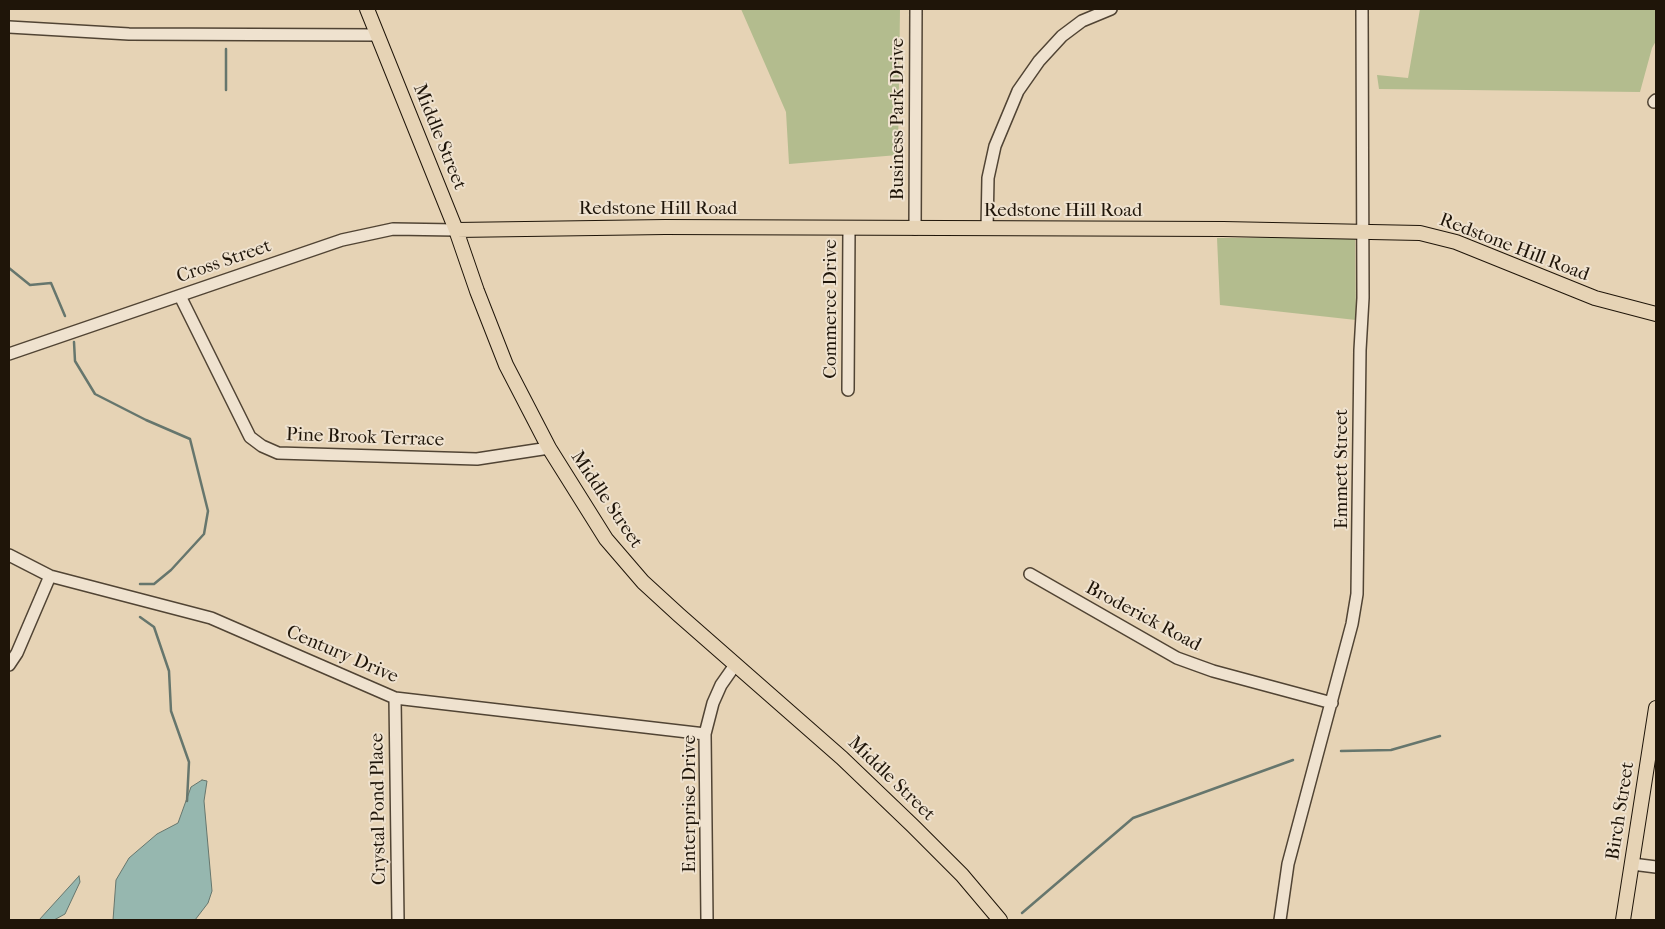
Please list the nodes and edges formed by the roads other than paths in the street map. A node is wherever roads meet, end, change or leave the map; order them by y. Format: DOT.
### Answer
graph roads {
  1 [pos="368,9"];
  2 [pos="916,9"];
  3 [pos="1110,9"];
  4 [pos="1362,9"];
  5 [pos="9,27"];
  6 [pos="378,35"];
  7 [pos="849,229"];
  8 [pos="915,229"];
  9 [pos="456,230"];
  10 [pos="987,230"];
  11 [pos="1363,231"];
  12 [pos="180,296"];
  13 [pos="1656,314"];
  14 [pos="9,354"];
  15 [pos="848,390"];
  16 [pos="549,448"];
  17 [pos="9,555"];
  18 [pos="1030,574"];
  19 [pos="50,576"];
  20 [pos="9,665"];
  21 [pos="735,665"];
  22 [pos="395,698"];
  23 [pos="1332,703"];
  24 [pos="1656,708"];
  25 [pos="705,734"];
  26 [pos="1632,864"];
  27 [pos="1656,867"];
  28 [pos="398,920"];
  29 [pos="707,920"];
  30 [pos="1000,920"];
  31 [pos="1280,920"];
  32 [pos="1623,920"];
  1 -- 6 [label="main road, Middle Street"];
  2 -- 8 [label="street, Business Park Drive"];
  3 -- 10 [label="street"];
  4 -- 11 [label="street, Emmett Street"];
  5 -- 6 [label="street"];
  6 -- 9 [label="main road, Middle Street"];
  7 -- 8 [label="main road, Redstone Hill Road"];
  7 -- 9 [label="main road, Redstone Hill Road"];
  7 -- 15 [label="street, Commerce Drive"];
  8 -- 10 [label="main road, Redstone Hill Road"];
  9 -- 12 [label="street, Cross Street"];
  9 -- 16 [label="main road, Middle Street"];
  10 -- 11 [label="main road, Redstone Hill Road"];
  11 -- 13 [label="main road, Redstone Hill Road"];
  11 -- 23 [label="street, Emmett Street"];
  12 -- 14 [label="street, Cross Street"];
  12 -- 16 [label="street, Pine Brook Terrace"];
  16 -- 21 [label="main road, Middle Street"];
  17 -- 19 [label="street, Century Drive"];
  18 -- 23 [label="street, Broderick Road"];
  19 -- 20 [label="street"];
  19 -- 22 [label="street, Century Drive"];
  21 -- 25 [label="street, Enterprise Drive"];
  21 -- 30 [label="main road, Middle Street"];
  22 -- 25 [label="street, Century Drive"];
  22 -- 28 [label="street, Crystal Pond Place"];
  23 -- 31 [label="street, Emmett Street"];
  24 -- 26 [label="main road, Birch Street"];
  25 -- 29 [label="street, Enterprise Drive"];
  26 -- 27 [label="street"];
  26 -- 32 [label="main road, Birch Street"];
}
